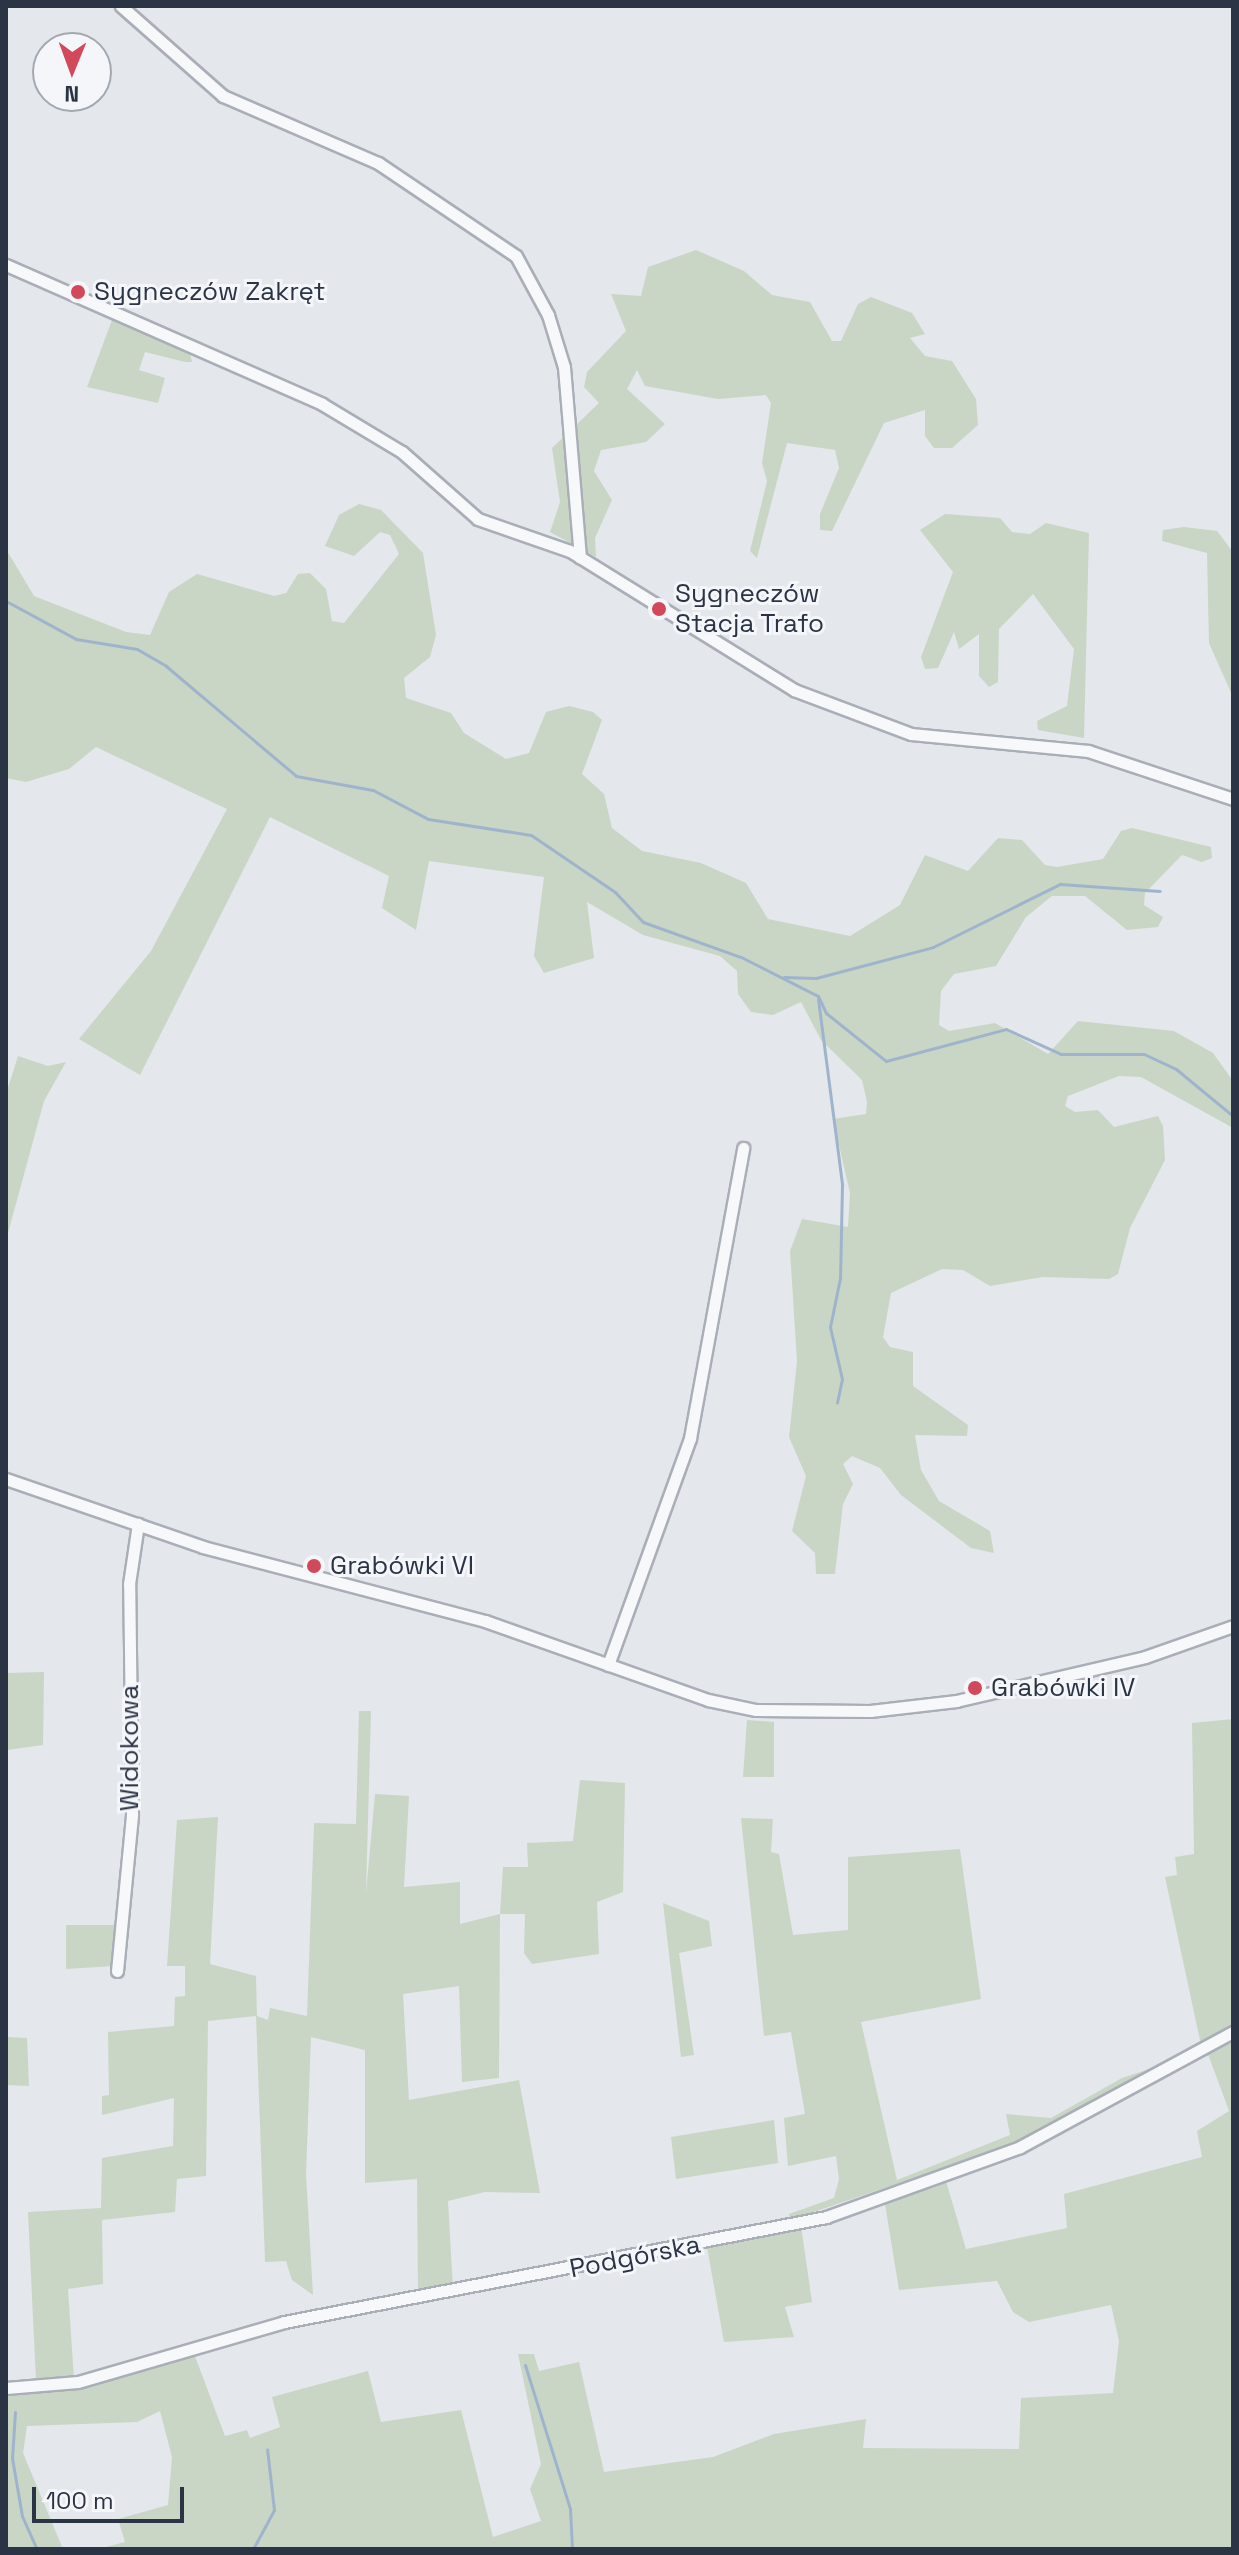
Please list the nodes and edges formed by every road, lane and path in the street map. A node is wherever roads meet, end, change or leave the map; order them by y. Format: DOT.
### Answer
graph roads {
  1 [pos="121,6"];
  2 [pos="6,265"];
  3 [pos="580,557"];
  4 [pos="1233,799"];
  5 [pos="743,1148"];
  6 [pos="6,1479"];
  7 [pos="138,1524"];
  8 [pos="1233,1626"];
  9 [pos="608,1665"];
  10 [pos="117,1971"];
  11 [pos="1233,2032"];
  12 [pos="6,2388"];
  1 -- 3 [label="street"];
  2 -- 3 [label="street"];
  3 -- 4 [label="street"];
  5 -- 9 [label="street"];
  6 -- 7 [label="street"];
  7 -- 9 [label="street"];
  7 -- 10 [label="street, Widokowa"];
  8 -- 9 [label="street"];
  11 -- 12 [label="street, Podgórska"];
}
